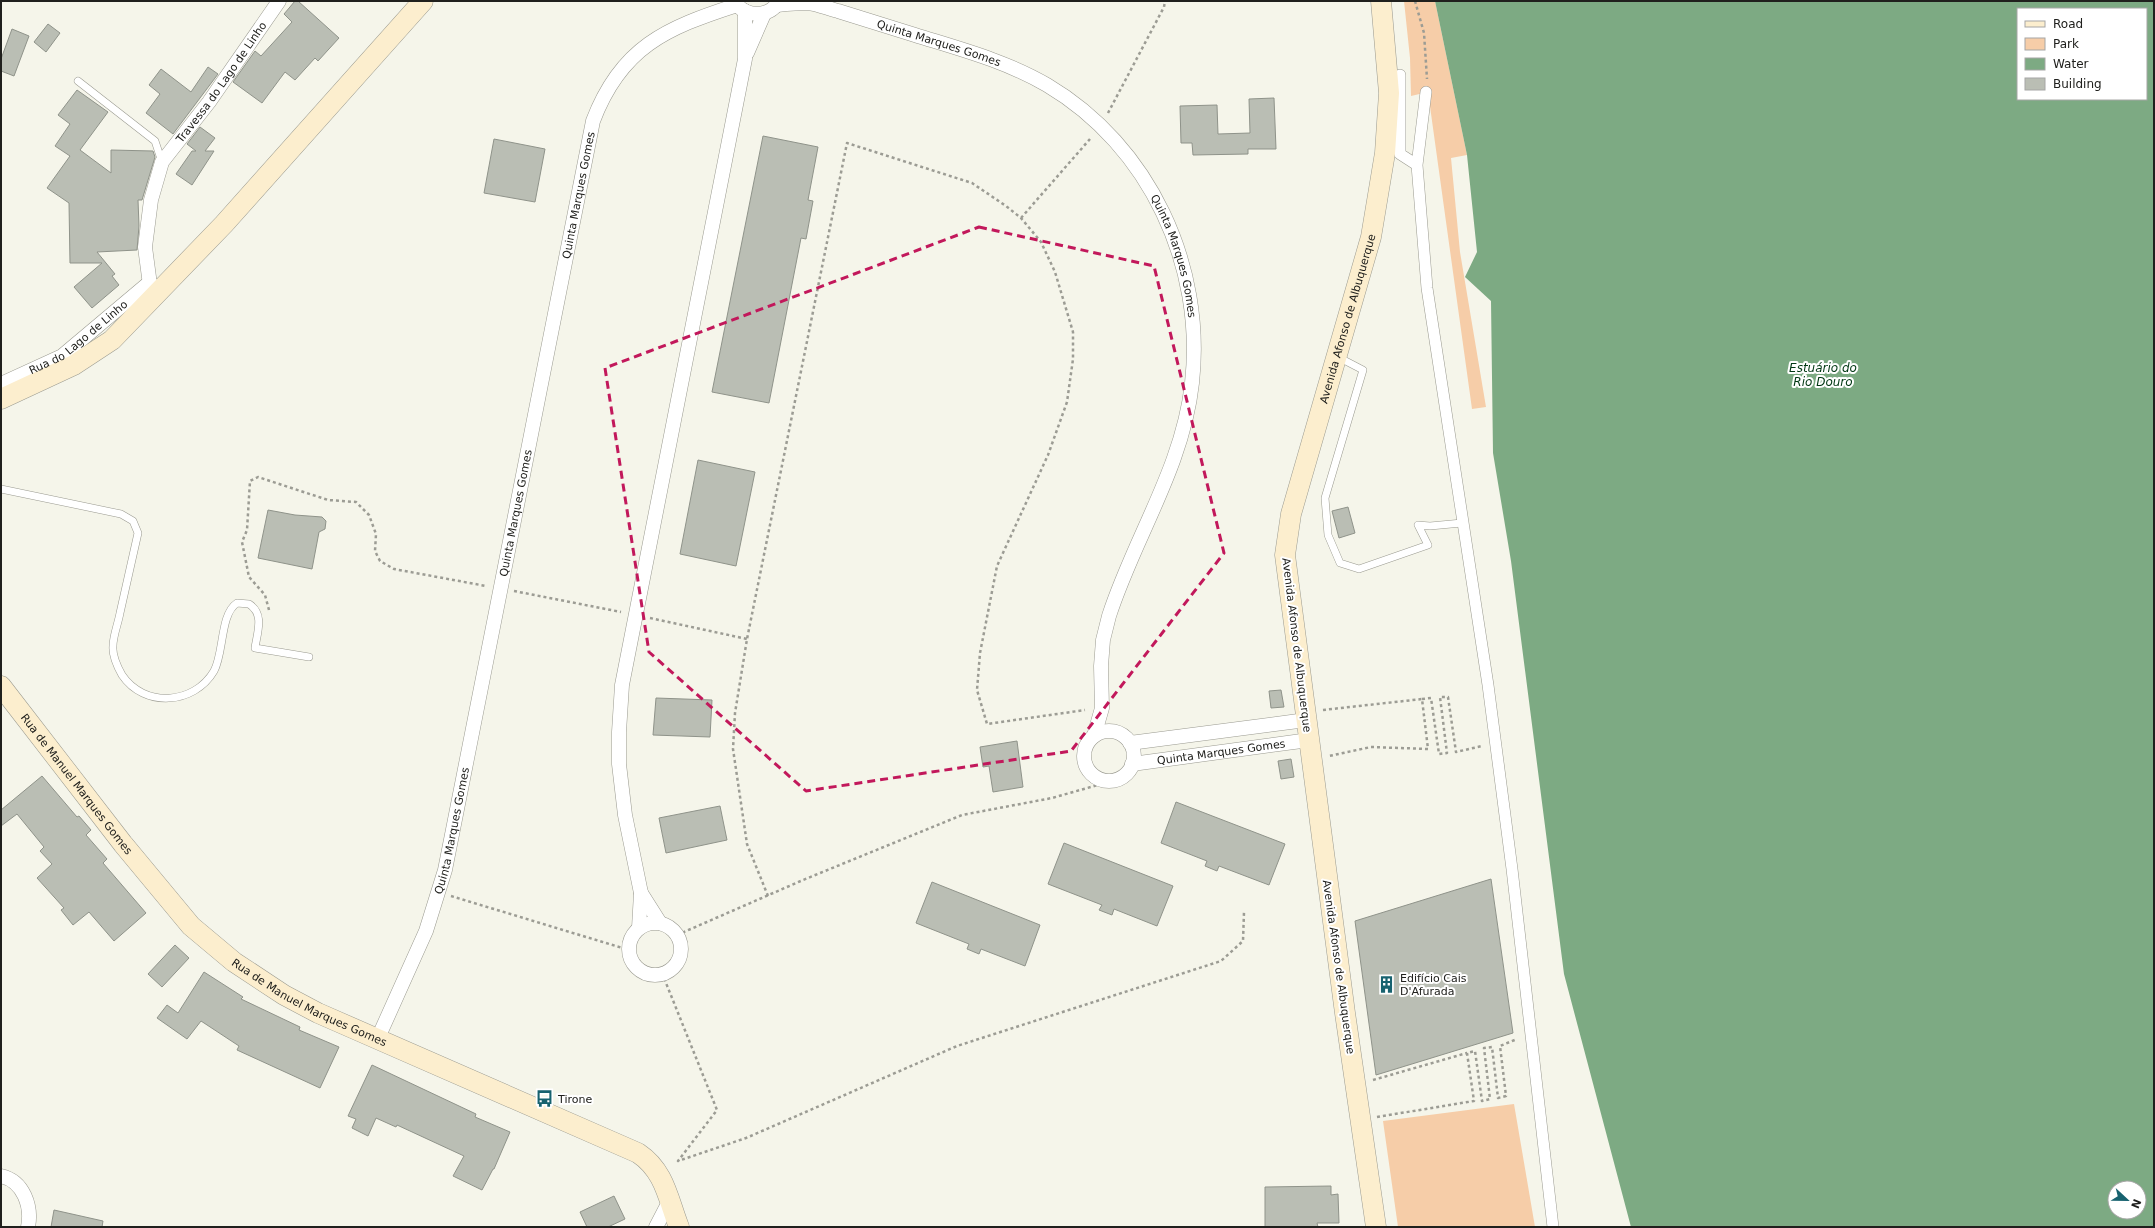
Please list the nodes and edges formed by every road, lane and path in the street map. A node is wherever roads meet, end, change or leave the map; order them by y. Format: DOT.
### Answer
graph roads {
  1 [pos="279,1"];
  2 [pos="423,1"];
  3 [pos="718,1"];
  4 [pos="1165,1"];
  5 [pos="1381,1"];
  6 [pos="1415,1"];
  7 [pos="808,2"];
  8 [pos="778,3"];
  9 [pos="739,6"];
  10 [pos="764,14"];
  11 [pos="691,20"];
  12 [pos="745,59"];
  13 [pos="1400,75"];
  14 [pos="78,82"];
  15 [pos="1426,92"];
  16 [pos="1100,127"];
  17 [pos="162,162"];
  18 [pos="1416,165"];
  19 [pos="1021,218"];
  20 [pos="151,291"];
  21 [pos="1337,356"];
  22 [pos="1,384"];
  23 [pos="1,399"];
  24 [pos="1,489"];
  25 [pos="1462,523"];
  26 [pos="501,588"];
  27 [pos="635,615"];
  28 [pos="258,628"];
  29 [pos="747,639"];
  30 [pos="309,657"];
  31 [pos="1,686"];
  32 [pos="1422,699"];
  33 [pos="1102,708"];
  34 [pos="1314,715"];
  35 [pos="1118,733"];
  36 [pos="1094,736"];
  37 [pos="1309,740"];
  38 [pos="1130,743"];
  39 [pos="1494,744"];
  40 [pos="1312,760"];
  41 [pos="1132,764"];
  42 [pos="1112,781"];
  43 [pos="439,893"];
  44 [pos="641,893"];
  45 [pos="768,896"];
  46 [pos="1244,912"];
  47 [pos="660,923"];
  48 [pos="639,928"];
  49 [pos="677,935"];
  50 [pos="629,950"];
  51 [pos="662,973"];
  52 [pos="1531,1034"];
  53 [pos="378,1038"];
  54 [pos="1467,1053"];
  55 [pos="1355,1085"];
  56 [pos="1360,1120"];
  57 [pos="1,1176"];
  58 [pos="669,1202"];
  59 [pos="28,1227"];
  60 [pos="656,1227"];
  61 [pos="679,1227"];
  62 [pos="1376,1227"];
  63 [pos="1553,1227"];
  1 -- 17 [label="street, Travessa do Lago de Linho"];
  2 -- 20 [label="main road"];
  3 -- 11 [label="street, Quinta Marques Gomes"];
  4 -- 16 [label="path"];
  5 -- 21 [label="main road, Avenida Afonso de Albuquerque"];
  6 -- 15 [label="path"];
  7 -- 8 [label="street, Quinta Marques Gomes"];
  7 -- 16 [label="street, Quinta Marques Gomes"];
  8 -- 10 [label="street, Quinta Marques Gomes"];
  9 -- 10 [label="street, Quinta Marques Gomes"];
  9 -- 11 [label="street, Quinta Marques Gomes"];
  9 -- 12 [label="street, Quinta Marques Gomes"];
  10 -- 12 [label="street, Quinta Marques Gomes"];
  11 -- 26 [label="street, Quinta Marques Gomes"];
  12 -- 27 [label="street, Quinta Marques Gomes"];
  13 -- 18 [label="street"];
  14 -- 17 [label="lane"];
  15 -- 18 [label="street"];
  16 -- 19 [label="path"];
  16 -- 33 [label="street, Quinta Marques Gomes"];
  17 -- 20 [label="street, Travessa do Lago de Linho"];
  18 -- 25 [label="street"];
  19 -- 29 [label="path"];
  19 -- 33 [label="path"];
  20 -- 22 [label="street, Rua do Lago de Linho"];
  20 -- 23 [label="main road"];
  21 -- 25 [label="lane"];
  21 -- 34 [label="main road, Avenida Afonso de Albuquerque"];
  24 -- 28 [label="lane"];
  25 -- 39 [label="street"];
  26 -- 27 [label="path"];
  26 -- 28 [label="path"];
  26 -- 43 [label="street, Quinta Marques Gomes"];
  27 -- 29 [label="path"];
  27 -- 44 [label="street, Quinta Marques Gomes"];
  28 -- 30 [label="lane"];
  29 -- 45 [label="path"];
  31 -- 53 [label="main road, Rua de Manuel Marques Gomes"];
  32 -- 34 [label="path"];
  32 -- 39 [label="path"];
  32 -- 40 [label="path"];
  33 -- 35 [label="street, Quinta Marques Gomes"];
  33 -- 36 [label="street, Quinta Marques Gomes"];
  34 -- 37 [label="main road, Avenida Afonso de Albuquerque"];
  34 -- 38 [label="street, Quinta Marques Gomes"];
  35 -- 36 [label="street"];
  35 -- 38 [label="street, Quinta Marques Gomes"];
  36 -- 42 [label="street, Quinta Marques Gomes"];
  37 -- 40 [label="main road, Avenida Afonso de Albuquerque"];
  37 -- 41 [label="street, Quinta Marques Gomes"];
  38 -- 41 [label="street"];
  39 -- 52 [label="street"];
  40 -- 55 [label="main road, Avenida Afonso de Albuquerque"];
  41 -- 42 [label="street"];
  42 -- 45 [label="path"];
  43 -- 50 [label="path"];
  43 -- 53 [label="street, Quinta Marques Gomes"];
  44 -- 47 [label="street, Quinta Marques Gomes"];
  44 -- 48 [label="street, Quinta Marques Gomes"];
  45 -- 49 [label="path"];
  46 -- 51 [label="path"];
  47 -- 48 [label="street"];
  47 -- 49 [label="street, Quinta Marques Gomes"];
  48 -- 50 [label="street, Quinta Marques Gomes"];
  49 -- 51 [label="street"];
  50 -- 51 [label="street"];
  52 -- 54 [label="path"];
  52 -- 63 [label="street"];
  53 -- 58 [label="main road, Rua de Manuel Marques Gomes"];
  54 -- 55 [label="path"];
  54 -- 56 [label="path"];
  55 -- 56 [label="main road, Avenida Afonso de Albuquerque"];
  56 -- 62 [label="main road, Avenida Afonso de Albuquerque"];
  57 -- 59 [label="street"];
  58 -- 60 [label="street"];
  58 -- 61 [label="main road, Rua de Manuel Marques Gomes"];
}
